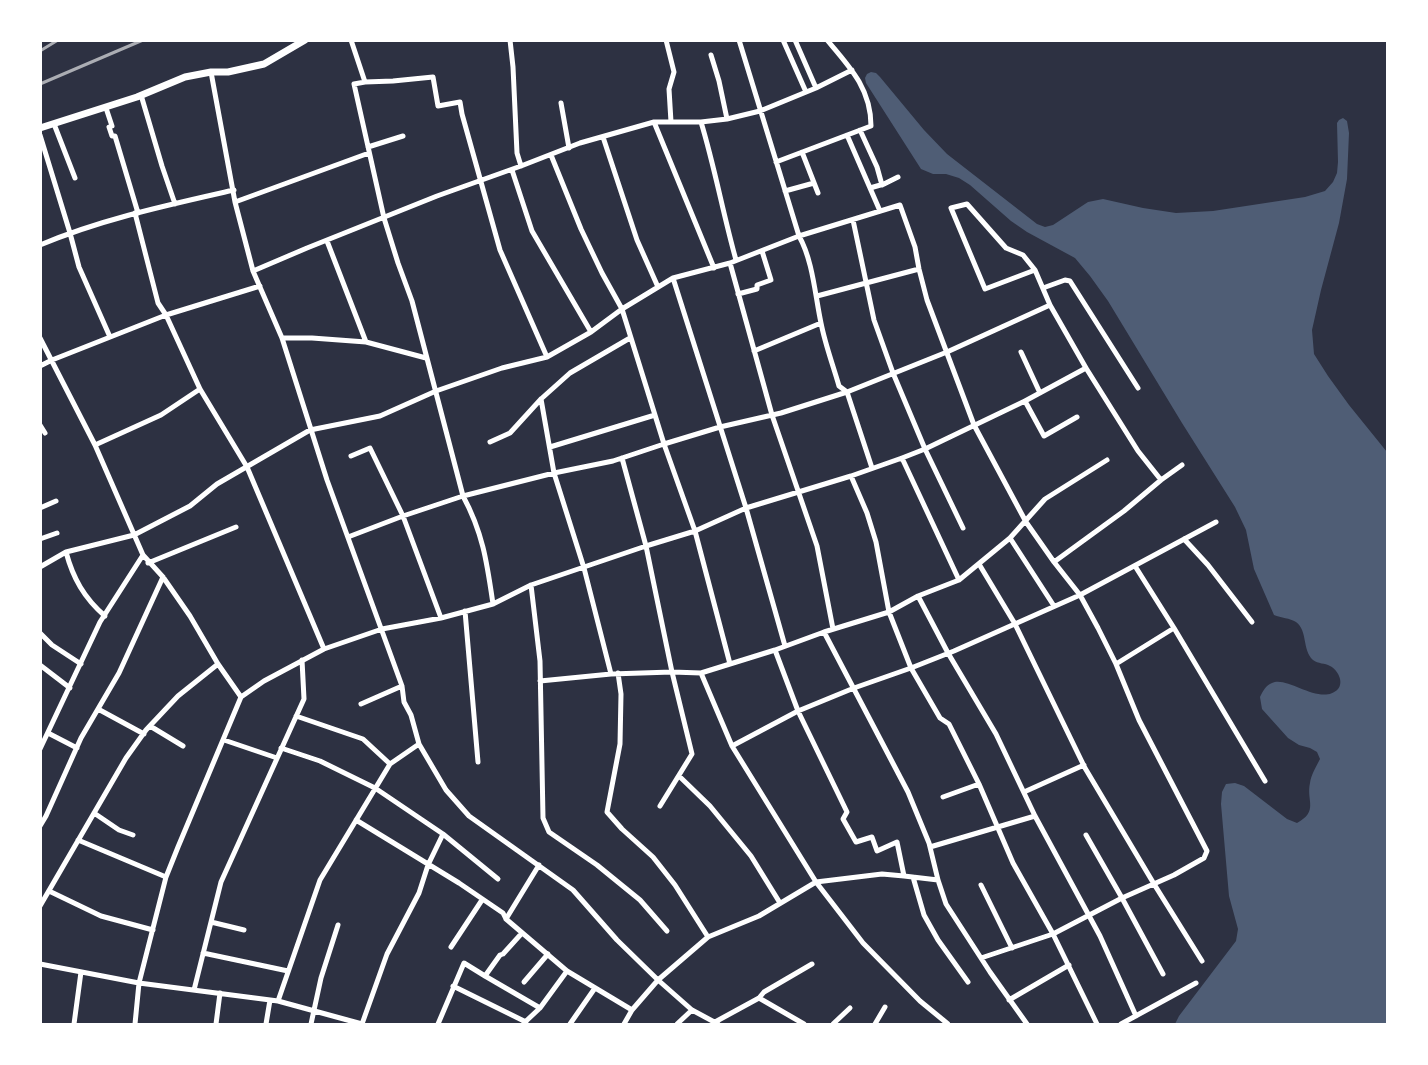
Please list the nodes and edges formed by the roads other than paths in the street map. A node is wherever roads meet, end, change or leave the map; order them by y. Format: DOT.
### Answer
graph roads {
  1 [pos="305,40"];
  2 [pos="351,40"];
  3 [pos="510,40"];
  4 [pos="666,40"];
  5 [pos="739,40"];
  6 [pos="783,40"];
  7 [pos="795,40"];
  8 [pos="827,40"];
  9 [pos="711,55"];
  10 [pos="852,69"];
  11 [pos="211,72"];
  12 [pos="365,82"];
  13 [pos="816,88"];
  14 [pos="806,92"];
  15 [pos="141,95"];
  16 [pos="561,103"];
  17 [pos="106,108"];
  18 [pos="760,111"];
  19 [pos="727,119"];
  20 [pos="654,122"];
  21 [pos="671,122"];
  22 [pos="701,122"];
  23 [pos="54,124"];
  24 [pos="40,128"];
  25 [pos="860,130"];
  26 [pos="40,135"];
  27 [pos="847,135"];
  28 [pos="403,136"];
  29 [pos="603,137"];
  30 [pos="569,148"];
  31 [pos="368,150"];
  32 [pos="802,152"];
  33 [pos="551,155"];
  34 [pos="776,162"];
  35 [pos="522,166"];
  36 [pos="512,170"];
  37 [pos="898,177"];
  38 [pos="75,178"];
  39 [pos="481,181"];
  40 [pos="814,183"];
  41 [pos="882,185"];
  42 [pos="870,188"];
  43 [pos="234,190"];
  44 [pos="785,191"];
  45 [pos="818,193"];
  46 [pos="235,202"];
  47 [pos="175,204"];
  48 [pos="880,211"];
  49 [pos="137,213"];
  50 [pos="384,218"];
  51 [pos="853,220"];
  52 [pos="70,233"];
  53 [pos="799,236"];
  54 [pos="327,241"];
  55 [pos="40,245"];
  56 [pos="762,251"];
  57 [pos="733,262"];
  58 [pos="714,268"];
  59 [pos="919,269"];
  60 [pos="1035,270"];
  61 [pos="253,271"];
  62 [pos="673,278"];
  63 [pos="866,283"];
  64 [pos="260,286"];
  65 [pos="658,287"];
  66 [pos="1043,288"];
  67 [pos="738,294"];
  68 [pos="817,296"];
  69 [pos="1050,305"];
  70 [pos="622,309"];
  71 [pos="166,315"];
  72 [pos="821,323"];
  73 [pos="591,333"];
  74 [pos="40,338"];
  75 [pos="110,338"];
  76 [pos="282,338"];
  77 [pos="630,338"];
  78 [pos="366,342"];
  79 [pos="754,351"];
  80 [pos="947,352"];
  81 [pos="1022,352"];
  82 [pos="547,357"];
  83 [pos="426,358"];
  84 [pos="52,360"];
  85 [pos="40,366"];
  86 [pos="1086,368"];
  87 [pos="893,373"];
  88 [pos="1138,388"];
  89 [pos="200,389"];
  90 [pos="436,390"];
  91 [pos="847,392"];
  92 [pos="1040,393"];
  93 [pos="541,399"];
  94 [pos="1025,401"];
  95 [pos="655,415"];
  96 [pos="772,415"];
  97 [pos="1077,417"];
  98 [pos="40,425"];
  99 [pos="974,425"];
  100 [pos="720,428"];
  101 [pos="310,430"];
  102 [pos="45,433"];
  103 [pos="490,442"];
  104 [pos="664,444"];
  105 [pos="95,445"];
  106 [pos="550,447"];
  107 [pos="925,449"];
  108 [pos="351,456"];
  109 [pos="622,458"];
  110 [pos="902,458"];
  111 [pos="1107,460"];
  112 [pos="1182,465"];
  113 [pos="247,467"];
  114 [pos="872,468"];
  115 [pos="554,473"];
  116 [pos="851,476"];
  117 [pos="1161,480"];
  118 [pos="798,492"];
  119 [pos="464,495"];
  120 [pos="56,501"];
  121 [pos="40,508"];
  122 [pos="746,508"];
  123 [pos="403,516"];
  124 [pos="1026,522"];
  125 [pos="1216,522"];
  126 [pos="236,527"];
  127 [pos="963,528"];
  128 [pos="695,531"];
  129 [pos="57,533"];
  130 [pos="134,535"];
  131 [pos="348,537"];
  132 [pos="1010,538"];
  133 [pos="40,539"];
  134 [pos="1184,539"];
  135 [pos="646,546"];
  136 [pos="66,552"];
  137 [pos="143,555"];
  138 [pos="1054,562"];
  139 [pos="148,563"];
  140 [pos="978,564"];
  141 [pos="1135,566"];
  142 [pos="40,567"];
  143 [pos="584,568"];
  144 [pos="163,578"];
  145 [pos="959,580"];
  146 [pos="531,585"];
  147 [pos="1080,595"];
  148 [pos="918,596"];
  149 [pos="493,604"];
  150 [pos="1054,606"];
  151 [pos="465,611"];
  152 [pos="889,612"];
  153 [pos="105,616"];
  154 [pos="441,618"];
  155 [pos="1252,622"];
  156 [pos="1015,624"];
  157 [pos="1174,628"];
  158 [pos="382,629"];
  159 [pos="834,629"];
  160 [pos="824,632"];
  161 [pos="40,633"];
  162 [pos="785,646"];
  163 [pos="324,649"];
  164 [pos="775,650"];
  165 [pos="948,653"];
  166 [pos="302,660"];
  167 [pos="81,664"];
  168 [pos="218,664"];
  169 [pos="730,664"];
  170 [pos="1116,664"];
  171 [pos="40,665"];
  172 [pos="911,668"];
  173 [pos="672,672"];
  174 [pos="618,673"];
  175 [pos="701,673"];
  176 [pos="611,674"];
  177 [pos="540,681"];
  178 [pos="402,686"];
  179 [pos="70,688"];
  180 [pos="854,688"];
  181 [pos="241,698"];
  182 [pos="361,704"];
  183 [pos="98,709"];
  184 [pos="798,711"];
  185 [pos="296,716"];
  186 [pos="150,726"];
  187 [pos="48,733"];
  188 [pos="144,734"];
  189 [pos="224,740"];
  190 [pos="419,744"];
  191 [pos="183,746"];
  192 [pos="732,746"];
  193 [pos="77,748"];
  194 [pos="281,748"];
  195 [pos="40,749"];
  196 [pos="277,758"];
  197 [pos="478,762"];
  198 [pos="390,764"];
  199 [pos="1084,765"];
  200 [pos="680,776"];
  201 [pos="1265,781"];
  202 [pos="979,784"];
  203 [pos="375,788"];
  204 [pos="1024,792"];
  205 [pos="943,797"];
  206 [pos="660,806"];
  207 [pos="94,813"];
  208 [pos="1035,816"];
  209 [pos="356,820"];
  210 [pos="40,826"];
  211 [pos="997,827"];
  212 [pos="443,834"];
  213 [pos="133,835"];
  214 [pos="1086,836"];
  215 [pos="78,840"];
  216 [pos="930,847"];
  217 [pos="428,865"];
  218 [pos="539,865"];
  219 [pos="904,876"];
  220 [pos="913,877"];
  221 [pos="166,878"];
  222 [pos="498,879"];
  223 [pos="938,880"];
  224 [pos="816,882"];
  225 [pos="1154,884"];
  226 [pos="981,885"];
  227 [pos="50,891"];
  228 [pos="1122,898"];
  229 [pos="482,900"];
  230 [pos="780,903"];
  231 [pos="40,906"];
  232 [pos="1089,916"];
  233 [pos="506,919"];
  234 [pos="211,922"];
  235 [pos="338,925"];
  236 [pos="153,930"];
  237 [pos="244,930"];
  238 [pos="667,931"];
  239 [pos="522,933"];
  240 [pos="1053,934"];
  241 [pos="708,937"];
  242 [pos="451,947"];
  243 [pos="1012,948"];
  244 [pos="203,952"];
  245 [pos="548,954"];
  246 [pos="981,958"];
  247 [pos="1202,961"];
  248 [pos="40,964"];
  249 [pos="812,964"];
  250 [pos="1069,965"];
  251 [pos="288,970"];
  252 [pos="567,971"];
  253 [pos="81,972"];
  254 [pos="1163,975"];
  255 [pos="485,976"];
  256 [pos="658,980"];
  257 [pos="524,982"];
  258 [pos="968,982"];
  259 [pos="139,983"];
  260 [pos="1196,983"];
  261 [pos="453,986"];
  262 [pos="595,988"];
  263 [pos="194,990"];
  264 [pos="220,993"];
  265 [pos="759,998"];
  266 [pos="270,1000"];
  267 [pos="1009,1000"];
  268 [pos="278,1001"];
  269 [pos="885,1007"];
  270 [pos="540,1008"];
  271 [pos="850,1008"];
  272 [pos="632,1010"];
  273 [pos="692,1010"];
  274 [pos="314,1011"];
  275 [pos="1136,1016"];
  276 [pos="524,1023"];
  277 [pos="717,1023"];
  278 [pos="74,1024"];
  279 [pos="135,1024"];
  280 [pos="216,1024"];
  281 [pos="266,1024"];
  282 [pos="310,1024"];
  283 [pos="438,1024"];
  284 [pos="570,1024"];
  285 [pos="624,1024"];
  286 [pos="677,1024"];
  287 [pos="804,1024"];
  288 [pos="833,1024"];
  289 [pos="875,1024"];
  290 [pos="948,1024"];
  291 [pos="1027,1024"];
  292 [pos="1097,1024"];
  293 [pos="1124,1024"];
  1 -- 11 [label="street"];
  2 -- 12 [label="street"];
  3 -- 35 [label="street"];
  4 -- 21 [label="street"];
  5 -- 18 [label="street"];
  6 -- 14 [label="street"];
  7 -- 13 [label="street"];
  8 -- 10 [label="street"];
  9 -- 19 [label="street"];
  10 -- 13 [label="street"];
  10 -- 25 [label="street"];
  11 -- 15 [label="street"];
  11 -- 43 [label="street"];
  12 -- 31 [label="street"];
  12 -- 39 [label="street"];
  13 -- 14 [label="street"];
  14 -- 18 [label="street"];
  15 -- 17 [label="street"];
  15 -- 47 [label="street"];
  16 -- 30 [label="street"];
  17 -- 23 [label="street"];
  17 -- 49 [label="street"];
  18 -- 19 [label="street"];
  18 -- 34 [label="street"];
  19 -- 22 [label="street"];
  20 -- 21 [label="street"];
  20 -- 29 [label="street"];
  20 -- 58 [label="street"];
  21 -- 22 [label="street"];
  22 -- 57 [label="street"];
  23 -- 24 [label="street"];
  23 -- 38 [label="street"];
  25 -- 27 [label="street"];
  25 -- 41 [label="street"];
  26 -- 52 [label="street"];
  27 -- 32 [label="street"];
  27 -- 42 [label="street"];
  28 -- 31 [label="street"];
  29 -- 30 [label="street"];
  29 -- 65 [label="street"];
  30 -- 33 [label="street"];
  31 -- 46 [label="street"];
  31 -- 50 [label="street"];
  32 -- 34 [label="street"];
  32 -- 40 [label="street"];
  33 -- 35 [label="street"];
  33 -- 70 [label="street"];
  34 -- 44 [label="street"];
  35 -- 36 [label="street"];
  36 -- 39 [label="street"];
  36 -- 73 [label="street"];
  37 -- 41 [label="street"];
  39 -- 50 [label="street"];
  39 -- 82 [label="street"];
  40 -- 44 [label="street"];
  40 -- 45 [label="street"];
  41 -- 42 [label="street"];
  42 -- 48 [label="street"];
  43 -- 46 [label="street"];
  43 -- 47 [label="street"];
  44 -- 53 [label="street"];
  46 -- 61 [label="street"];
  47 -- 49 [label="street"];
  48 -- 51 [label="street"];
  48 -- 59 [label="street"];
  49 -- 52 [label="street"];
  49 -- 71 [label="street"];
  50 -- 54 [label="street"];
  50 -- 83 [label="street"];
  51 -- 53 [label="street"];
  51 -- 63 [label="street"];
  52 -- 55 [label="street"];
  52 -- 75 [label="street"];
  53 -- 56 [label="street"];
  53 -- 68 [label="street"];
  54 -- 61 [label="street"];
  54 -- 78 [label="street"];
  56 -- 57 [label="street"];
  56 -- 67 [label="street"];
  57 -- 58 [label="street"];
  57 -- 67 [label="street"];
  58 -- 62 [label="street"];
  59 -- 63 [label="street"];
  59 -- 80 [label="street"];
  60 -- 60 [label="street"];
  60 -- 66 [label="street"];
  61 -- 64 [label="street"];
  62 -- 65 [label="street"];
  62 -- 100 [label="street"];
  63 -- 68 [label="street"];
  63 -- 87 [label="street"];
  64 -- 71 [label="street"];
  64 -- 76 [label="street"];
  65 -- 70 [label="street"];
  66 -- 69 [label="street"];
  66 -- 88 [label="street"];
  67 -- 79 [label="street"];
  68 -- 72 [label="street"];
  69 -- 80 [label="street"];
  69 -- 86 [label="street"];
  70 -- 73 [label="street"];
  70 -- 77 [label="street"];
  71 -- 75 [label="street"];
  71 -- 89 [label="street"];
  72 -- 79 [label="street"];
  72 -- 91 [label="street"];
  73 -- 82 [label="street"];
  74 -- 84 [label="street"];
  75 -- 84 [label="street"];
  76 -- 78 [label="street"];
  76 -- 101 [label="street"];
  77 -- 93 [label="street"];
  77 -- 95 [label="street"];
  78 -- 83 [label="street"];
  79 -- 96 [label="street"];
  80 -- 87 [label="street"];
  80 -- 99 [label="street"];
  81 -- 92 [label="street"];
  82 -- 90 [label="street"];
  83 -- 90 [label="street"];
  84 -- 85 [label="street"];
  84 -- 105 [label="street"];
  86 -- 92 [label="street"];
  86 -- 117 [label="street"];
  87 -- 91 [label="street"];
  87 -- 107 [label="street"];
  89 -- 105 [label="street"];
  89 -- 113 [label="street"];
  90 -- 101 [label="street"];
  90 -- 119 [label="street"];
  91 -- 96 [label="street"];
  91 -- 114 [label="street"];
  92 -- 94 [label="street"];
  93 -- 103 [label="street"];
  93 -- 106 [label="street"];
  94 -- 97 [label="street"];
  94 -- 99 [label="street"];
  95 -- 104 [label="street"];
  95 -- 106 [label="street"];
  96 -- 100 [label="street"];
  96 -- 118 [label="street"];
  98 -- 102 [label="street"];
  99 -- 107 [label="street"];
  99 -- 124 [label="street"];
  100 -- 104 [label="street"];
  100 -- 122 [label="street"];
  101 -- 113 [label="street"];
  101 -- 131 [label="street"];
  104 -- 109 [label="street"];
  104 -- 128 [label="street"];
  105 -- 130 [label="street"];
  106 -- 115 [label="street"];
  107 -- 110 [label="street"];
  107 -- 127 [label="street"];
  108 -- 123 [label="street"];
  109 -- 115 [label="street"];
  109 -- 135 [label="street"];
  110 -- 114 [label="street"];
  110 -- 145 [label="street"];
  111 -- 124 [label="street"];
  112 -- 117 [label="street"];
  113 -- 130 [label="street"];
  113 -- 163 [label="street"];
  114 -- 116 [label="street"];
  115 -- 119 [label="street"];
  115 -- 143 [label="street"];
  116 -- 118 [label="street"];
  116 -- 152 [label="street"];
  117 -- 138 [label="street"];
  118 -- 122 [label="street"];
  118 -- 159 [label="street"];
  119 -- 123 [label="street"];
  119 -- 149 [label="street"];
  120 -- 121 [label="street"];
  122 -- 128 [label="street"];
  122 -- 162 [label="street"];
  123 -- 131 [label="street"];
  123 -- 154 [label="street"];
  124 -- 132 [label="street"];
  124 -- 138 [label="street"];
  125 -- 134 [label="street"];
  126 -- 139 [label="street"];
  128 -- 135 [label="street"];
  128 -- 169 [label="street"];
  129 -- 133 [label="street"];
  130 -- 136 [label="street"];
  130 -- 137 [label="street"];
  131 -- 158 [label="street"];
  132 -- 140 [label="street"];
  132 -- 150 [label="street"];
  134 -- 141 [label="street"];
  134 -- 155 [label="street"];
  135 -- 143 [label="street"];
  135 -- 173 [label="street"];
  136 -- 142 [label="street"];
  136 -- 153 [label="street"];
  137 -- 139 [label="street"];
  137 -- 153 [label="street"];
  138 -- 147 [label="street"];
  139 -- 144 [label="street"];
  140 -- 145 [label="street"];
  140 -- 156 [label="street"];
  141 -- 147 [label="street"];
  141 -- 157 [label="street"];
  143 -- 146 [label="street"];
  143 -- 176 [label="street"];
  144 -- 168 [label="street"];
  144 -- 183 [label="street"];
  145 -- 148 [label="street"];
  146 -- 149 [label="street"];
  146 -- 177 [label="street"];
  147 -- 150 [label="street"];
  147 -- 170 [label="street"];
  148 -- 152 [label="street"];
  148 -- 165 [label="street"];
  149 -- 151 [label="street"];
  150 -- 156 [label="street"];
  151 -- 154 [label="street"];
  151 -- 197 [label="street"];
  152 -- 159 [label="street"];
  152 -- 172 [label="street"];
  153 -- 167 [label="street"];
  154 -- 158 [label="street"];
  156 -- 165 [label="street"];
  156 -- 199 [label="street"];
  157 -- 170 [label="street"];
  157 -- 201 [label="street"];
  158 -- 163 [label="street"];
  158 -- 178 [label="street"];
  159 -- 160 [label="street"];
  160 -- 162 [label="street"];
  160 -- 180 [label="street"];
  161 -- 167 [label="street"];
  162 -- 164 [label="street"];
  163 -- 166 [label="street"];
  164 -- 169 [label="street"];
  164 -- 184 [label="street"];
  165 -- 172 [label="street"];
  165 -- 204 [label="street"];
  166 -- 181 [label="street"];
  166 -- 185 [label="street"];
  167 -- 179 [label="street"];
  168 -- 181 [label="street"];
  168 -- 186 [label="street"];
  169 -- 175 [label="street"];
  170 -- 225 [label="street"];
  171 -- 179 [label="street"];
  172 -- 180 [label="street"];
  172 -- 202 [label="street"];
  173 -- 174 [label="street"];
  173 -- 175 [label="street"];
  173 -- 200 [label="street"];
  174 -- 176 [label="street"];
  174 -- 241 [label="street"];
  175 -- 192 [label="street"];
  176 -- 177 [label="street"];
  177 -- 238 [label="street"];
  178 -- 182 [label="street"];
  178 -- 190 [label="street"];
  179 -- 187 [label="street"];
  180 -- 184 [label="street"];
  180 -- 216 [label="street"];
  181 -- 189 [label="street"];
  183 -- 188 [label="street"];
  183 -- 193 [label="street"];
  184 -- 192 [label="street"];
  184 -- 219 [label="street"];
  185 -- 194 [label="street"];
  185 -- 198 [label="street"];
  186 -- 188 [label="street"];
  186 -- 191 [label="street"];
  187 -- 193 [label="street"];
  187 -- 195 [label="street"];
  188 -- 207 [label="street"];
  189 -- 196 [label="street"];
  189 -- 221 [label="street"];
  190 -- 198 [label="street"];
  190 -- 218 [label="street"];
  192 -- 224 [label="street"];
  193 -- 210 [label="street"];
  194 -- 196 [label="street"];
  194 -- 203 [label="street"];
  196 -- 234 [label="street"];
  198 -- 203 [label="street"];
  199 -- 204 [label="street"];
  199 -- 225 [label="street"];
  200 -- 206 [label="street"];
  200 -- 230 [label="street"];
  202 -- 205 [label="street"];
  202 -- 211 [label="street"];
  203 -- 209 [label="street"];
  203 -- 212 [label="street"];
  204 -- 208 [label="street"];
  207 -- 213 [label="street"];
  207 -- 215 [label="street"];
  208 -- 211 [label="street"];
  208 -- 232 [label="street"];
  209 -- 217 [label="street"];
  209 -- 251 [label="street"];
  211 -- 216 [label="street"];
  211 -- 240 [label="street"];
  212 -- 217 [label="street"];
  212 -- 222 [label="street"];
  214 -- 228 [label="street"];
  215 -- 221 [label="street"];
  215 -- 227 [label="street"];
  216 -- 223 [label="street"];
  217 -- 229 [label="street"];
  217 -- 274 [label="street"];
  218 -- 233 [label="street"];
  218 -- 256 [label="street"];
  219 -- 220 [label="street"];
  219 -- 224 [label="street"];
  220 -- 223 [label="street"];
  220 -- 258 [label="street"];
  221 -- 236 [label="street"];
  223 -- 246 [label="street"];
  224 -- 230 [label="street"];
  224 -- 290 [label="street"];
  225 -- 228 [label="street"];
  225 -- 247 [label="street"];
  226 -- 243 [label="street"];
  227 -- 231 [label="street"];
  227 -- 236 [label="street"];
  228 -- 232 [label="street"];
  228 -- 254 [label="street"];
  229 -- 233 [label="street"];
  229 -- 242 [label="street"];
  230 -- 241 [label="street"];
  232 -- 240 [label="street"];
  232 -- 275 [label="street"];
  233 -- 239 [label="street"];
  234 -- 237 [label="street"];
  234 -- 244 [label="street"];
  235 -- 274 [label="street"];
  236 -- 259 [label="street"];
  239 -- 245 [label="street"];
  239 -- 255 [label="street"];
  240 -- 243 [label="street"];
  240 -- 250 [label="street"];
  241 -- 256 [label="street"];
  243 -- 246 [label="street"];
  244 -- 251 [label="street"];
  244 -- 263 [label="street"];
  245 -- 252 [label="street"];
  245 -- 257 [label="street"];
  246 -- 267 [label="street"];
  248 -- 253 [label="street"];
  249 -- 265 [label="street"];
  250 -- 267 [label="street"];
  250 -- 292 [label="street"];
  251 -- 268 [label="street"];
  252 -- 262 [label="street"];
  252 -- 270 [label="street"];
  253 -- 259 [label="street"];
  253 -- 278 [label="street"];
  255 -- 261 [label="street"];
  255 -- 270 [label="street"];
  256 -- 272 [label="street"];
  256 -- 273 [label="street"];
  259 -- 263 [label="street"];
  259 -- 279 [label="street"];
  260 -- 275 [label="street"];
  261 -- 276 [label="street"];
  261 -- 283 [label="street"];
  262 -- 272 [label="street"];
  262 -- 284 [label="street"];
  263 -- 264 [label="street"];
  264 -- 266 [label="street"];
  264 -- 280 [label="street"];
  265 -- 277 [label="street"];
  265 -- 287 [label="street"];
  266 -- 268 [label="street"];
  266 -- 281 [label="street"];
  267 -- 291 [label="street"];
  268 -- 274 [label="street"];
  269 -- 289 [label="street"];
  270 -- 276 [label="street"];
  271 -- 288 [label="street"];
  272 -- 285 [label="street"];
  273 -- 277 [label="street"];
  273 -- 286 [label="street"];
  274 -- 282 [label="street"];
  275 -- 293 [label="street"];
}
